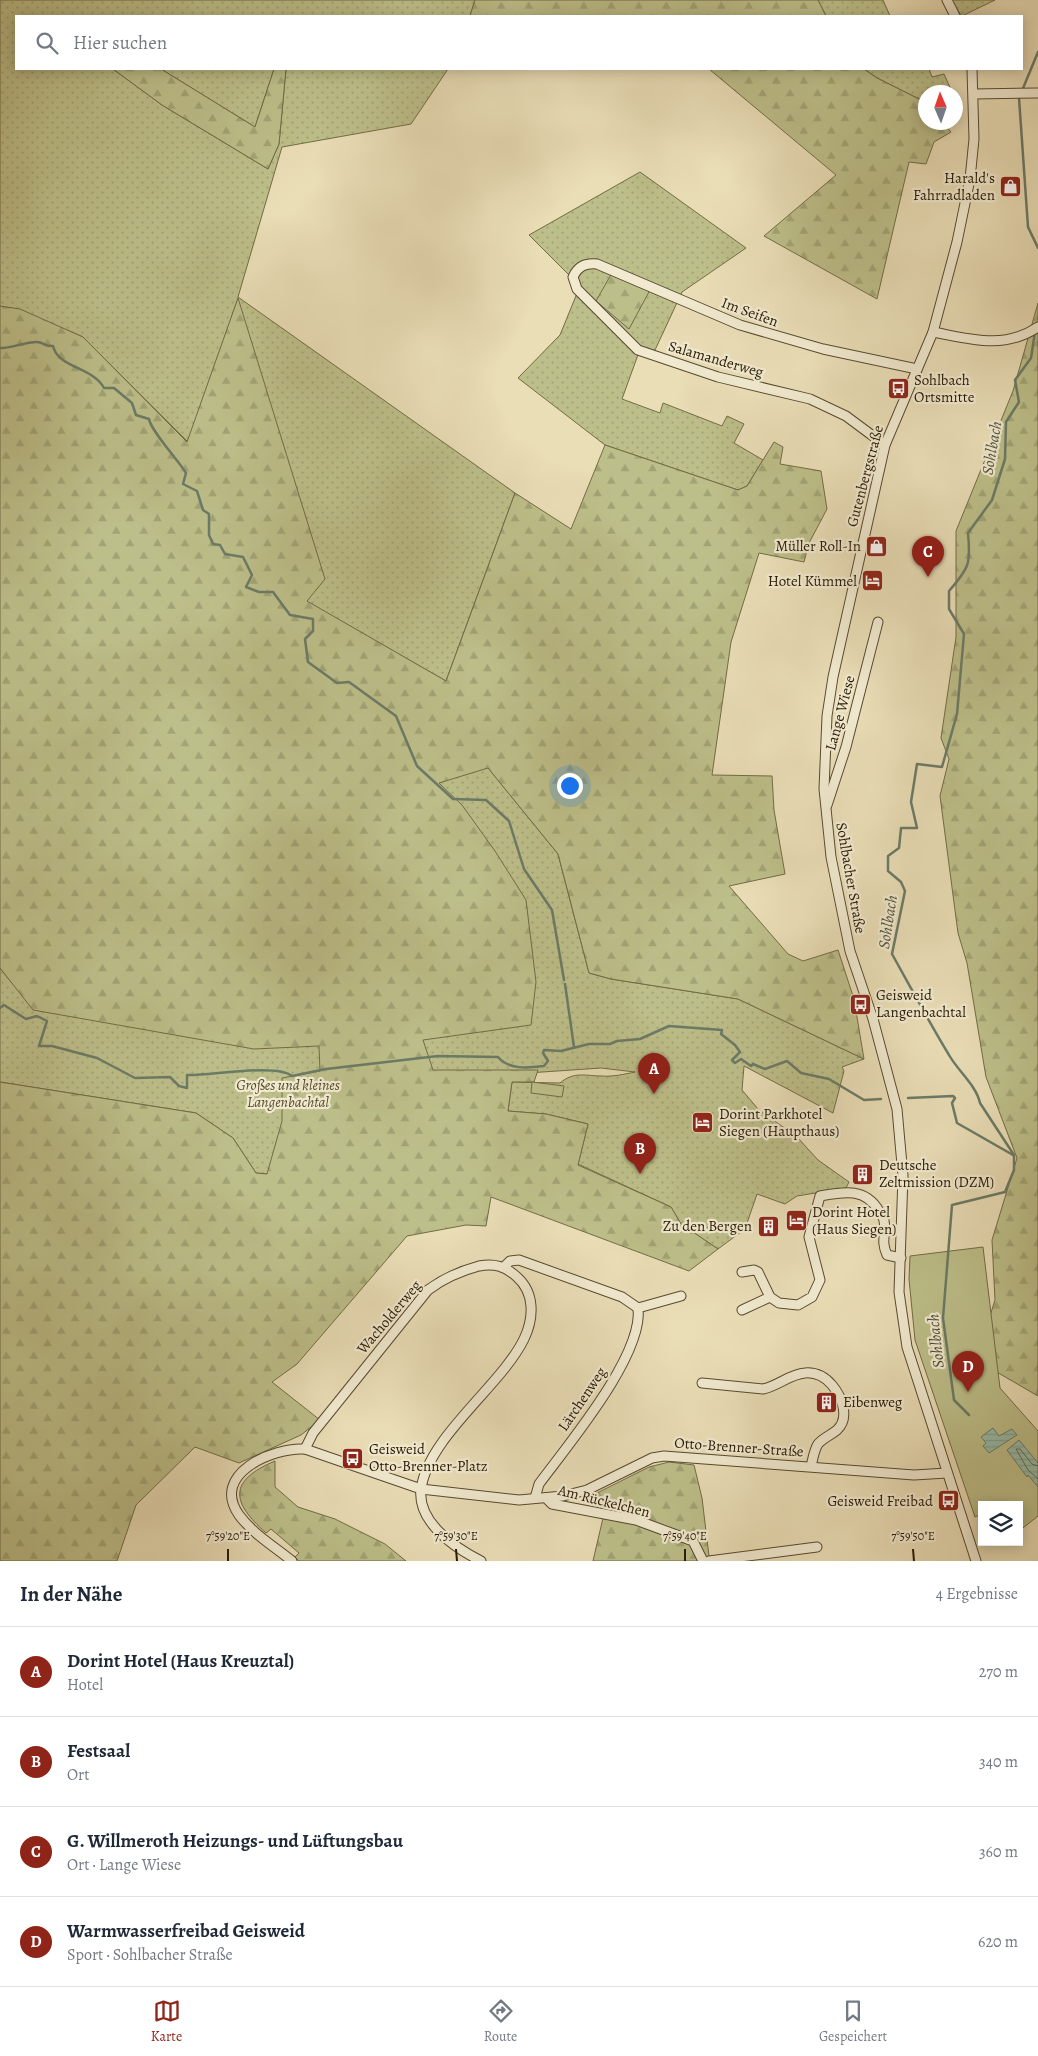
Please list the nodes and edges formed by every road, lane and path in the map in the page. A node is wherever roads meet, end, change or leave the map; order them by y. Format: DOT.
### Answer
graph roads {
  1 [pos="947,0"];
  2 [pos="954,15"];
  3 [pos="972,70"];
  4 [pos="1038,93"];
  5 [pos="974,94"];
  6 [pos="581,266"];
  7 [pos="1038,327"];
  8 [pos="933,332"];
  9 [pos="917,369"];
  10 [pos="885,445"];
  11 [pos="878,622"];
  12 [pos="825,810"];
  13 [pos="900,1258"];
  14 [pos="504,1267"];
  15 [pos="742,1272"];
  16 [pos="681,1296"];
  17 [pos="770,1297"];
  18 [pos="638,1308"];
  19 [pos="742,1310"];
  20 [pos="702,1383"];
  21 [pos="305,1449"];
  22 [pos="811,1466"];
  23 [pos="947,1473"];
  24 [pos="421,1489"];
  25 [pos="536,1498"];
  26 [pos="546,1498"];
  27 [pos="817,1547"];
  28 [pos="292,1561"];
  29 [pos="481,1561"];
  30 [pos="703,1561"];
  31 [pos="710,1561"];
  32 [pos="976,1561"];
  1 -- 2 [label="street"];
  3 -- 5 [label="street, Gutenbergstraße"];
  4 -- 5 [label="street"];
  5 -- 8 [label="street, Gutenbergstraße"];
  6 -- 9 [label="street, Im Seifen"];
  6 -- 10 [label="street, Salamanderweg"];
  7 -- 8 [label="street"];
  8 -- 9 [label="street, Gutenbergstraße"];
  9 -- 10 [label="street, Gutenbergstraße"];
  10 -- 12 [label="street, Gutenbergstraße"];
  11 -- 12 [label="street, Lange Wiese"];
  12 -- 13 [label="street, Sohlbacher Straße"];
  13 -- 17 [label="street"];
  13 -- 23 [label="street, Sohlbacher Straße"];
  14 -- 18 [label="street"];
  14 -- 21 [label="street, Wacholderweg"];
  14 -- 24 [label="street"];
  15 -- 17 [label="street"];
  16 -- 18 [label="street"];
  17 -- 19 [label="street"];
  18 -- 25 [label="street, Lärchenweg"];
  20 -- 22 [label="street"];
  21 -- 24 [label="street, Otto-Brenner-Straße"];
  21 -- 28 [label="street"];
  22 -- 23 [label="street, Otto-Brenner-Straße"];
  22 -- 26 [label="street, Otto-Brenner-Straße"];
  23 -- 32 [label="street, Sohlbacher Straße"];
  24 -- 25 [label="street, Otto-Brenner-Straße"];
  24 -- 29 [label="street"];
  25 -- 26 [label="street, Otto-Brenner-Straße"];
  26 -- 30 [label="street, Am Rückelchen"];
  27 -- 31 [label="street"];
}
